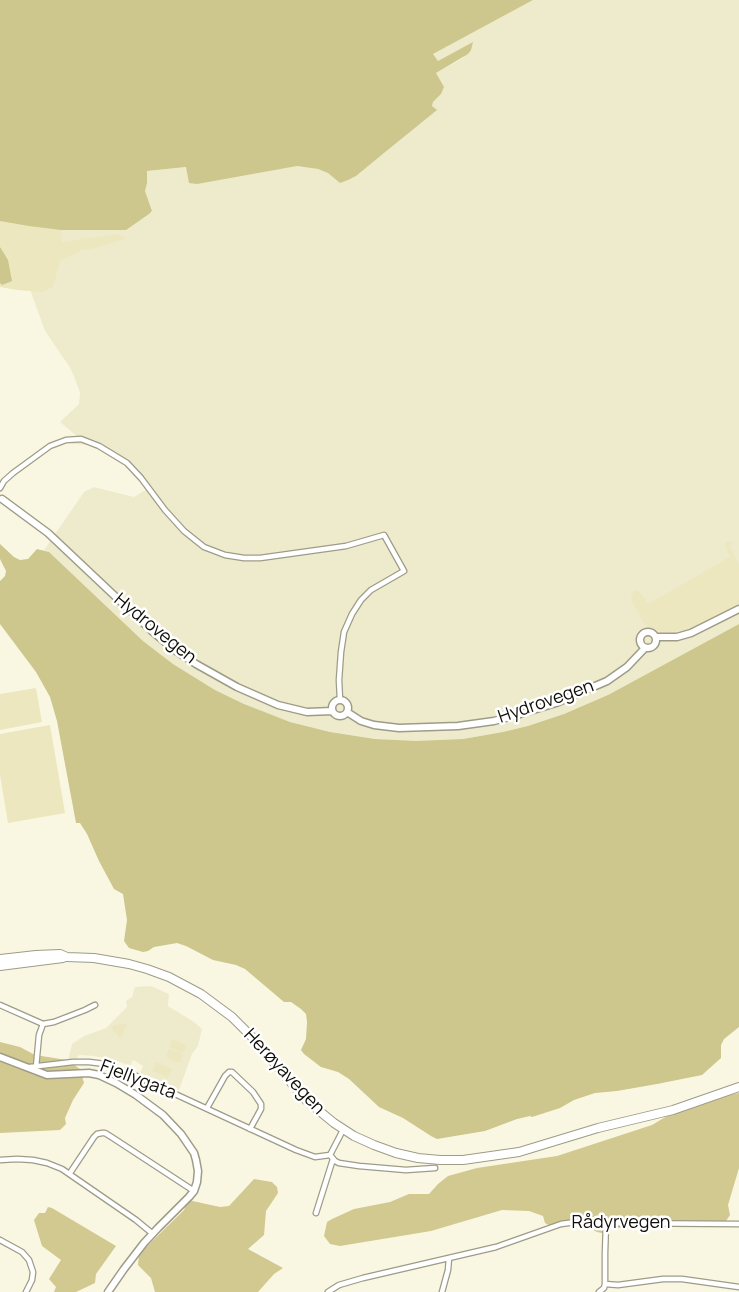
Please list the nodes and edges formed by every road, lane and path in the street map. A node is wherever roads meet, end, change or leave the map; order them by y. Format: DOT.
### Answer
graph roads {
  1 [pos="0,489"];
  2 [pos="1,500"];
  3 [pos="739,609"];
  4 [pos="656,637"];
  5 [pos="644,648"];
  6 [pos="340,700"];
  7 [pos="332,711"];
  8 [pos="347,712"];
  9 [pos="67,957"];
  10 [pos="0,959"];
  11 [pos="0,966"];
  12 [pos="0,1005"];
  13 [pos="95,1005"];
  14 [pos="43,1024"];
  15 [pos="0,1057"];
  16 [pos="36,1067"];
  17 [pos="27,1068"];
  18 [pos="739,1086"];
  19 [pos="207,1108"];
  20 [pos="250,1129"];
  21 [pos="343,1130"];
  22 [pos="331,1157"];
  23 [pos="0,1160"];
  24 [pos="435,1168"];
  25 [pos="70,1173"];
  26 [pos="194,1190"];
  27 [pos="316,1214"];
  28 [pos="606,1223"];
  29 [pos="739,1224"];
  30 [pos="153,1234"];
  31 [pos="0,1240"];
  32 [pos="449,1258"];
  33 [pos="605,1284"];
  34 [pos="739,1287"];
  35 [pos="26,1292"];
  36 [pos="108,1292"];
  37 [pos="328,1292"];
  38 [pos="442,1292"];
  39 [pos="600,1292"];
  1 -- 2 [label="street"];
  1 -- 6 [label="street"];
  2 -- 7 [label="street, Hydrovegen"];
  3 -- 4 [label="street"];
  4 -- 5 [label="street"];
  4 -- 5 [label="street"];
  5 -- 8 [label="street, Hydrovegen"];
  6 -- 7 [label="street"];
  6 -- 8 [label="street"];
  7 -- 8 [label="street"];
  9 -- 10 [label="highway, Herøyavegen"];
  9 -- 11 [label="highway, Herøyavegen"];
  9 -- 21 [label="highway, Herøyavegen"];
  12 -- 14 [label="street"];
  13 -- 14 [label="street"];
  14 -- 16 [label="street"];
  15 -- 17 [label="street"];
  16 -- 17 [label="street, Fjellygata"];
  16 -- 19 [label="street, Fjellygata"];
  17 -- 26 [label="street"];
  18 -- 21 [label="highway, Herøyavegen"];
  19 -- 20 [label="street, Fjellygata"];
  19 -- 20 [label="street"];
  20 -- 22 [label="street, Fjellygata"];
  21 -- 22 [label="street"];
  22 -- 24 [label="street, Fjellygata"];
  22 -- 27 [label="street"];
  23 -- 25 [label="street"];
  25 -- 26 [label="street"];
  25 -- 30 [label="street"];
  26 -- 30 [label="street"];
  28 -- 29 [label="street, Rådyrvegen"];
  28 -- 32 [label="street, Rådyrvegen"];
  28 -- 33 [label="street"];
  30 -- 36 [label="street"];
  31 -- 35 [label="street"];
  32 -- 37 [label="street, Rådyrvegen"];
  32 -- 38 [label="street"];
  33 -- 34 [label="street"];
  33 -- 39 [label="street"];
}
